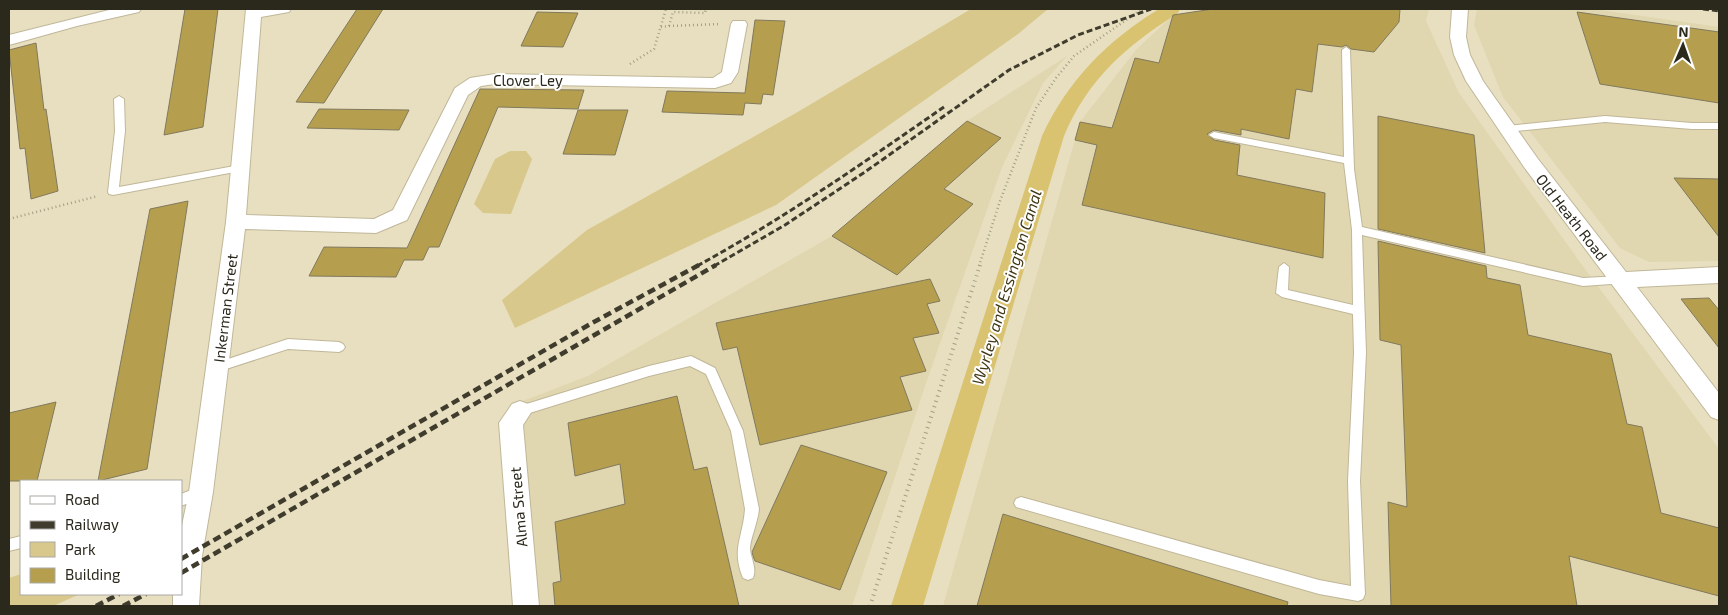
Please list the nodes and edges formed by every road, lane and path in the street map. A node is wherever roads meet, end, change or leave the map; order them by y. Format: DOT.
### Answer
graph roads {
  1 [pos="133,9"];
  2 [pos="283,9"];
  3 [pos="666,9"];
  4 [pos="693,9"];
  5 [pos="1142,9"];
  6 [pos="1460,9"];
  7 [pos="254,11"];
  8 [pos="739,24"];
  9 [pos="669,26"];
  10 [pos="660,27"];
  11 [pos="9,40"];
  12 [pos="1346,50"];
  13 [pos="605,81"];
  14 [pos="119,99"];
  15 [pos="1719,126"];
  16 [pos="1507,129"];
  17 [pos="1214,135"];
  18 [pos="1349,161"];
  19 [pos="240,168"];
  20 [pos="113,192"];
  21 [pos="9,218"];
  22 [pos="236,222"];
  23 [pos="1357,230"];
  24 [pos="1284,267"];
  25 [pos="1719,275"];
  26 [pos="1621,280"];
  27 [pos="1360,310"];
  28 [pos="339,346"];
  29 [pos="217,366"];
  30 [pos="1719,410"];
  31 [pos="520,411"];
  32 [pos="201,492"];
  33 [pos="182,500"];
  34 [pos="1021,503"];
  35 [pos="748,573"];
  36 [pos="186,606"];
  37 [pos="526,606"];
  38 [pos="870,606"];
  1 -- 11 [label="street"];
  2 -- 7 [label="street"];
  3 -- 10 [label="path"];
  4 -- 9 [label="path"];
  5 -- 38 [label="path"];
  6 -- 16 [label="street, Old Heath Road"];
  7 -- 19 [label="street, Inkerman Street"];
  8 -- 9 [label="path"];
  8 -- 13 [label="street, Clover Ley"];
  9 -- 10 [label="path"];
  10 -- 13 [label="path"];
  12 -- 18 [label="lane"];
  13 -- 22 [label="street, Clover Ley"];
  14 -- 20 [label="lane"];
  15 -- 16 [label="lane"];
  16 -- 26 [label="street, Old Heath Road"];
  17 -- 18 [label="lane"];
  18 -- 23 [label="lane"];
  19 -- 20 [label="lane"];
  19 -- 22 [label="street, Inkerman Street"];
  20 -- 21 [label="path"];
  22 -- 29 [label="street, Inkerman Street"];
  23 -- 26 [label="lane"];
  23 -- 27 [label="lane"];
  24 -- 27 [label="lane"];
  25 -- 26 [label="street"];
  26 -- 30 [label="street, Old Heath Road"];
  27 -- 34 [label="lane"];
  28 -- 29 [label="lane"];
  29 -- 32 [label="street, Inkerman Street"];
  31 -- 35 [label="lane"];
  31 -- 37 [label="street, Alma Street"];
  32 -- 33 [label="lane"];
  32 -- 36 [label="street, Inkerman Street"];
}
